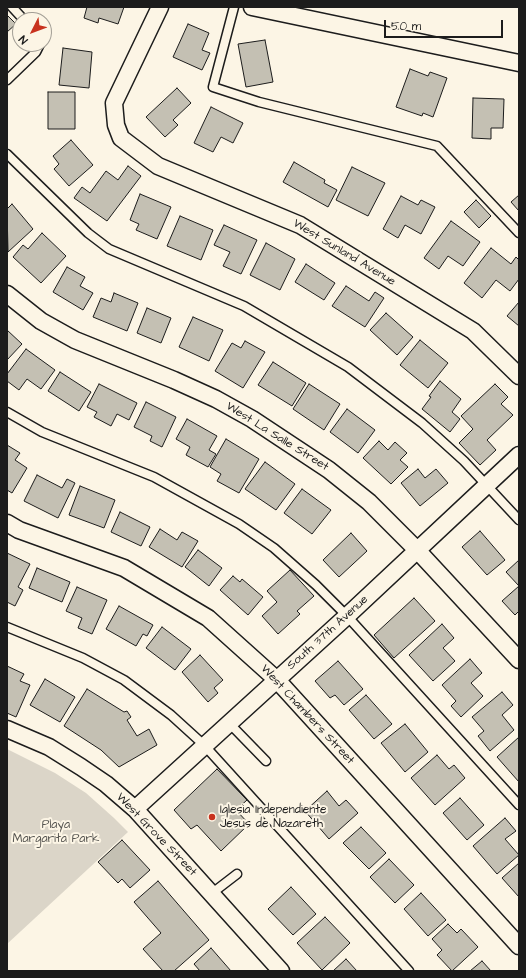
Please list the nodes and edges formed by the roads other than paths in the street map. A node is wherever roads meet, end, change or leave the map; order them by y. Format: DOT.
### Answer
graph roads {
  1 [pos="160,7"];
  2 [pos="234,7"];
  3 [pos="252,7"];
  4 [pos="36,52"];
  5 [pos="519,63"];
  6 [pos="7,80"];
  7 [pos="7,154"];
  8 [pos="519,233"];
  9 [pos="7,294"];
  10 [pos="519,376"];
  11 [pos="7,412"];
  12 [pos="519,455"];
  13 [pos="488,485"];
  14 [pos="519,520"];
  15 [pos="7,524"];
  16 [pos="417,550"];
  17 [pos="347,616"];
  18 [pos="7,627"];
  19 [pos="519,660"];
  20 [pos="277,680"];
  21 [pos="229,723"];
  22 [pos="7,729"];
  23 [pos="204,745"];
  24 [pos="266,761"];
  25 [pos="519,805"];
  26 [pos="135,809"];
  27 [pos="236,874"];
  28 [pos="211,894"];
  29 [pos="519,946"];
  30 [pos="282,971"];
  31 [pos="409,971"];
  1 -- 10 [label="street, West Sunland Avenue"];
  2 -- 8 [label="lane"];
  3 -- 5 [label="street"];
  4 -- 6 [label="lane"];
  7 -- 13 [label="lane"];
  9 -- 16 [label="street, West La Salle Street"];
  11 -- 17 [label="lane"];
  12 -- 13 [label="street, South 37th Avenue"];
  13 -- 14 [label="lane"];
  13 -- 16 [label="street, South 37th Avenue"];
  15 -- 20 [label="street, West Chambers Street"];
  16 -- 17 [label="street, South 37th Avenue"];
  16 -- 19 [label="street, West La Salle Street"];
  17 -- 20 [label="street, South 37th Avenue"];
  17 -- 25 [label="lane"];
  18 -- 23 [label="lane"];
  20 -- 21 [label="street, South 37th Avenue"];
  20 -- 29 [label="street, West Chambers Street"];
  21 -- 23 [label="street, South 37th Avenue"];
  21 -- 24 [label="lane"];
  22 -- 26 [label="street, West Grove Street"];
  23 -- 26 [label="street, South 37th Avenue"];
  23 -- 31 [label="lane"];
  26 -- 28 [label="street, West Grove Street"];
  27 -- 28 [label="lane"];
  28 -- 30 [label="street, West Grove Street"];
}
